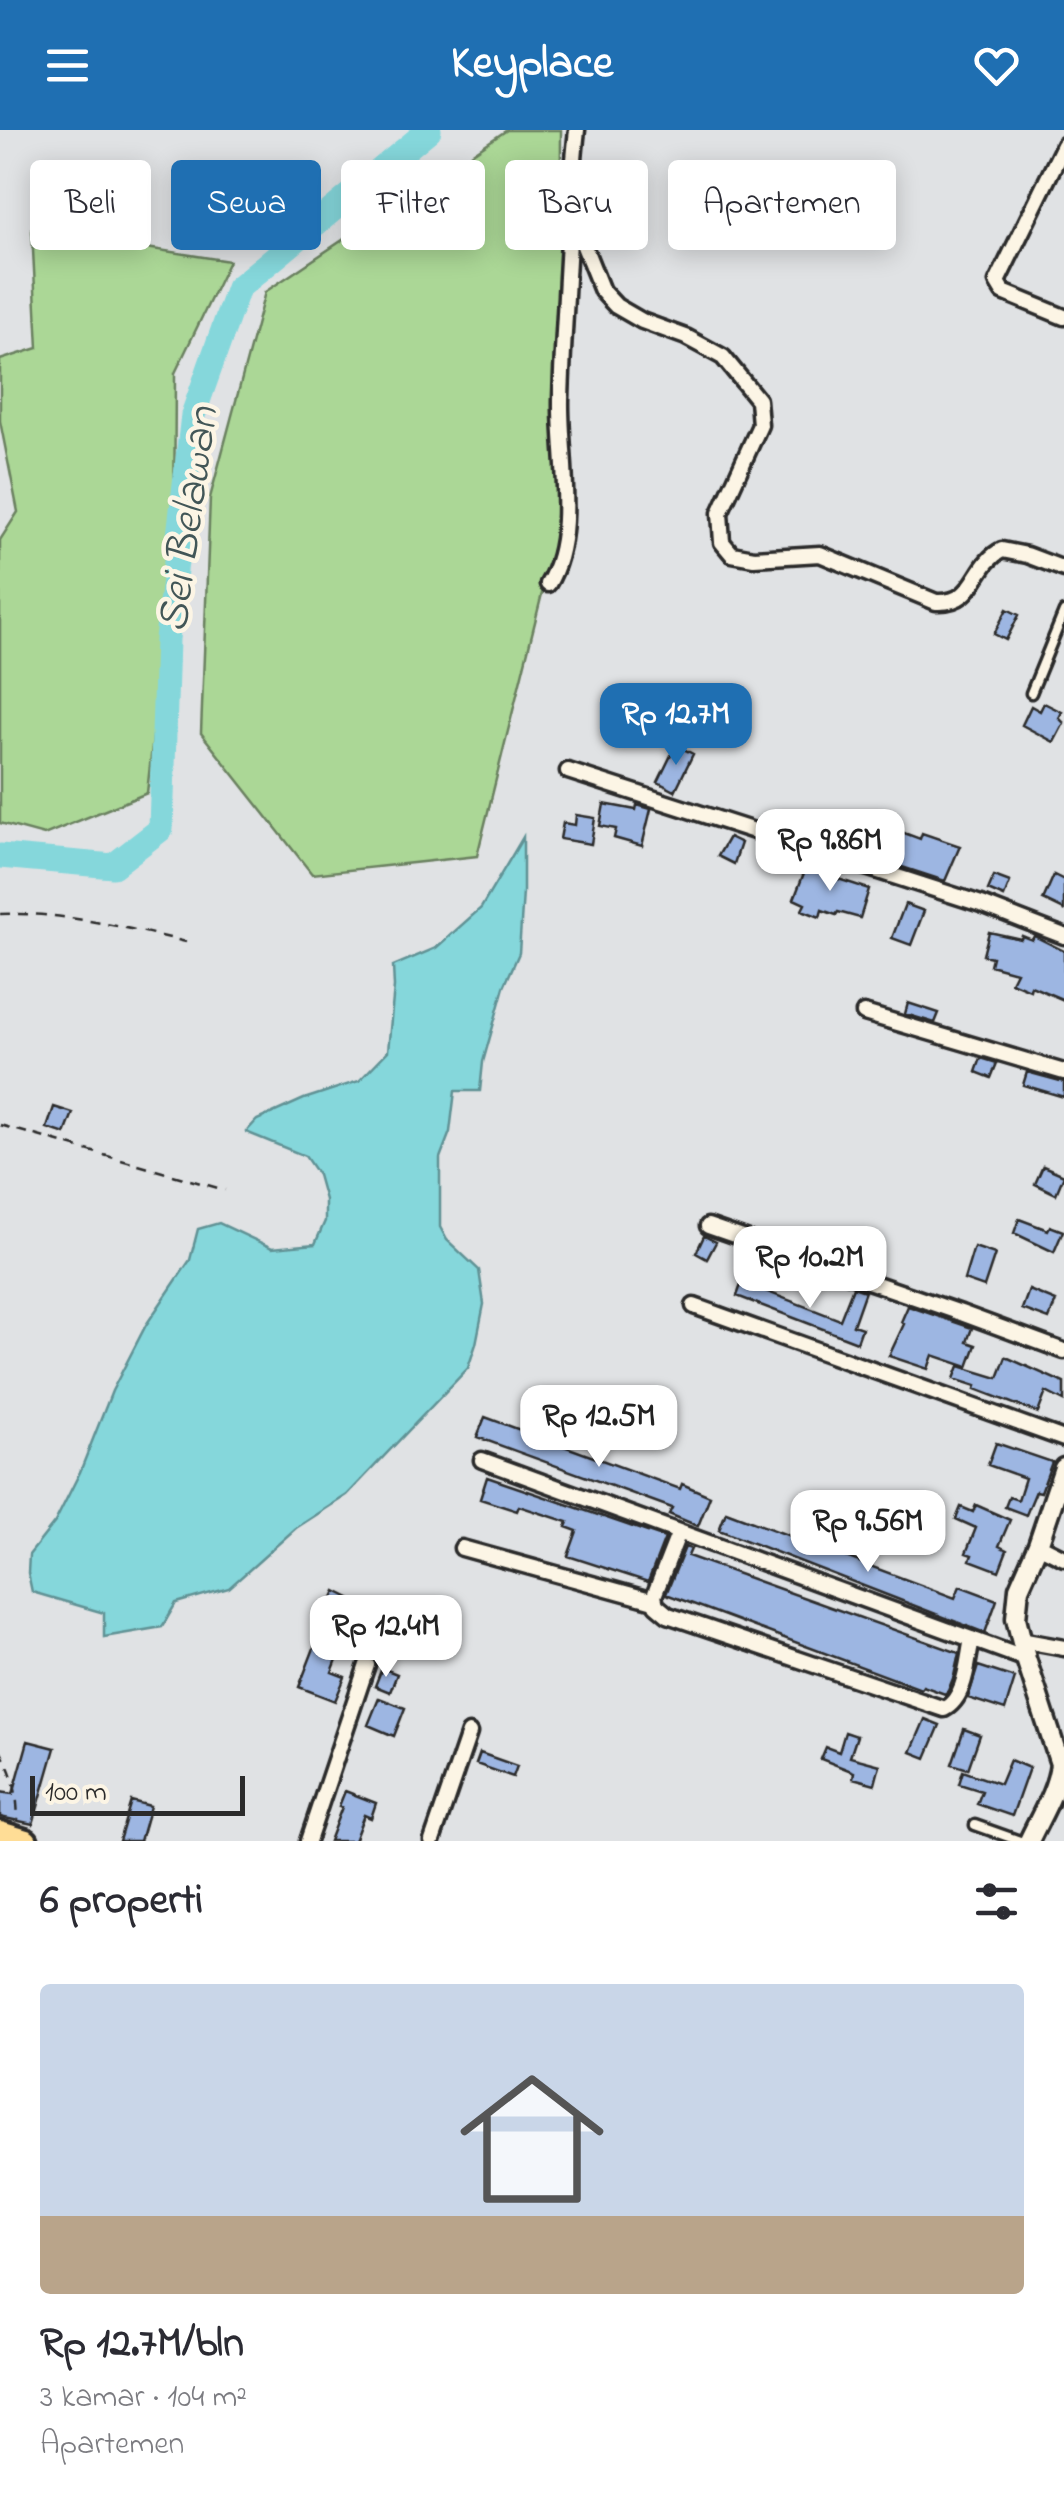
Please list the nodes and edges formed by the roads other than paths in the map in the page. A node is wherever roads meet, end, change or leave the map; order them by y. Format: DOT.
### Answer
graph roads {
  1 [pos="576,130"];
  2 [pos="1064,145"];
  3 [pos="574,160"];
  4 [pos="568,250"];
  5 [pos="586,250"];
  6 [pos="1064,318"];
  7 [pos="1064,569"];
  8 [pos="548,584"];
  9 [pos="1064,612"];
  10 [pos="1031,693"];
  11 [pos="568,771"];
  12 [pos="1064,936"];
  13 [pos="864,1013"];
  14 [pos="1064,1072"];
  15 [pos="708,1226"];
  16 [pos="694,1306"];
  17 [pos="1064,1351"];
  18 [pos="1064,1439"];
  19 [pos="482,1460"];
  20 [pos="1064,1468"];
  21 [pos="679,1532"];
  22 [pos="1038,1545"];
  23 [pos="462,1548"];
  24 [pos="1064,1558"];
  25 [pos="654,1600"];
  26 [pos="972,1639"];
  27 [pos="1020,1640"];
  28 [pos="1064,1648"];
  29 [pos="1026,1659"];
  30 [pos="367,1665"];
  31 [pos="468,1733"];
  32 [pos="975,1825"];
  33 [pos="308,1841"];
  34 [pos="432,1841"];
  35 [pos="1020,1841"];
  36 [pos="1029,1841"];
  1 -- 3 [label="street"];
  2 -- 6 [label="street"];
  4 -- 8 [label="street"];
  5 -- 7 [label="street"];
  9 -- 10 [label="lane"];
  11 -- 12 [label="street"];
  13 -- 14 [label="street"];
  15 -- 17 [label="street"];
  16 -- 18 [label="street"];
  19 -- 21 [label="street"];
  20 -- 22 [label="street"];
  21 -- 25 [label="street"];
  21 -- 26 [label="street"];
  22 -- 24 [label="street"];
  22 -- 27 [label="street"];
  23 -- 25 [label="street"];
  25 -- 26 [label="street"];
  26 -- 29 [label="street"];
  27 -- 28 [label="street"];
  27 -- 29 [label="street"];
  29 -- 36 [label="street"];
  30 -- 33 [label="street"];
  31 -- 34 [label="street"];
  32 -- 35 [label="lane"];
}
